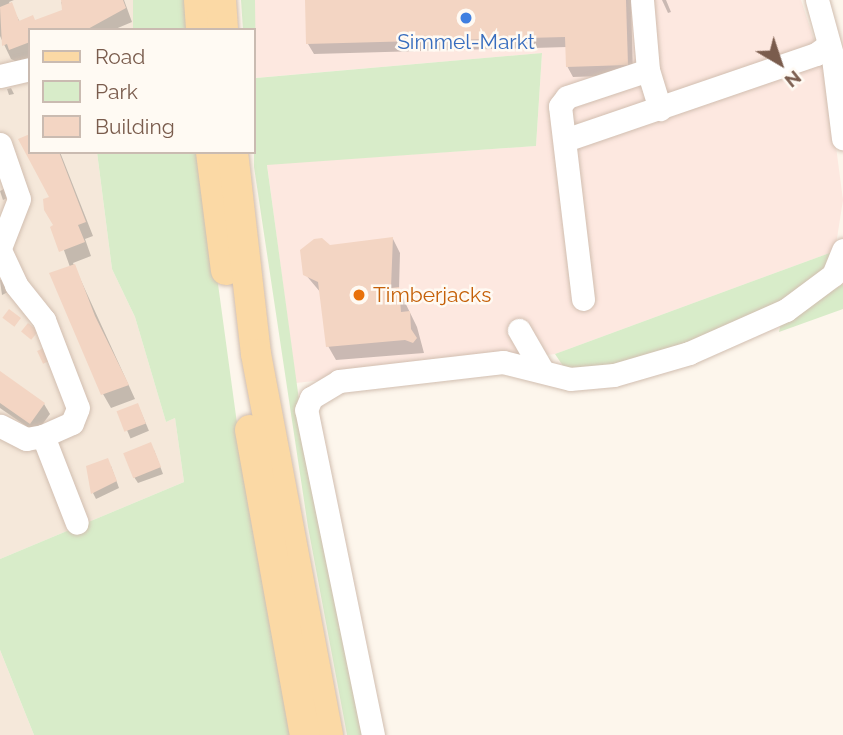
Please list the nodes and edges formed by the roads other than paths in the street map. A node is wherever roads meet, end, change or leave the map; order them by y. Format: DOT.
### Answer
graph roads {
  1 [pos="199,0"];
  2 [pos="221,0"];
  3 [pos="642,0"];
  4 [pos="817,0"];
  5 [pos="201,28"];
  6 [pos="223,28"];
  7 [pos="827,46"];
  8 [pos="28,69"];
  9 [pos="648,69"];
  10 [pos="0,76"];
  11 [pos="660,109"];
  12 [pos="843,138"];
  13 [pos="565,140"];
  14 [pos="0,144"];
  15 [pos="211,154"];
  16 [pos="233,154"];
  17 [pos="0,240"];
  18 [pos="0,249"];
  19 [pos="843,250"];
  20 [pos="583,299"];
  21 [pos="519,330"];
  22 [pos="542,370"];
  23 [pos="0,426"];
  24 [pos="43,436"];
  25 [pos="77,523"];
  26 [pos="305,735"];
  27 [pos="328,735"];
  28 [pos="373,735"];
  1 -- 5 [label="main road"];
  2 -- 6 [label="main road"];
  3 -- 9 [label="street"];
  4 -- 7 [label="street"];
  7 -- 11 [label="street"];
  7 -- 12 [label="street"];
  8 -- 10 [label="street"];
  9 -- 11 [label="street"];
  9 -- 13 [label="street"];
  11 -- 13 [label="street"];
  13 -- 20 [label="street"];
  14 -- 17 [label="street"];
  15 -- 26 [label="main road"];
  16 -- 27 [label="main road"];
  17 -- 18 [label="street"];
  18 -- 24 [label="street"];
  19 -- 22 [label="street"];
  21 -- 22 [label="street"];
  22 -- 28 [label="street"];
  23 -- 24 [label="street"];
  24 -- 25 [label="street"];
}
